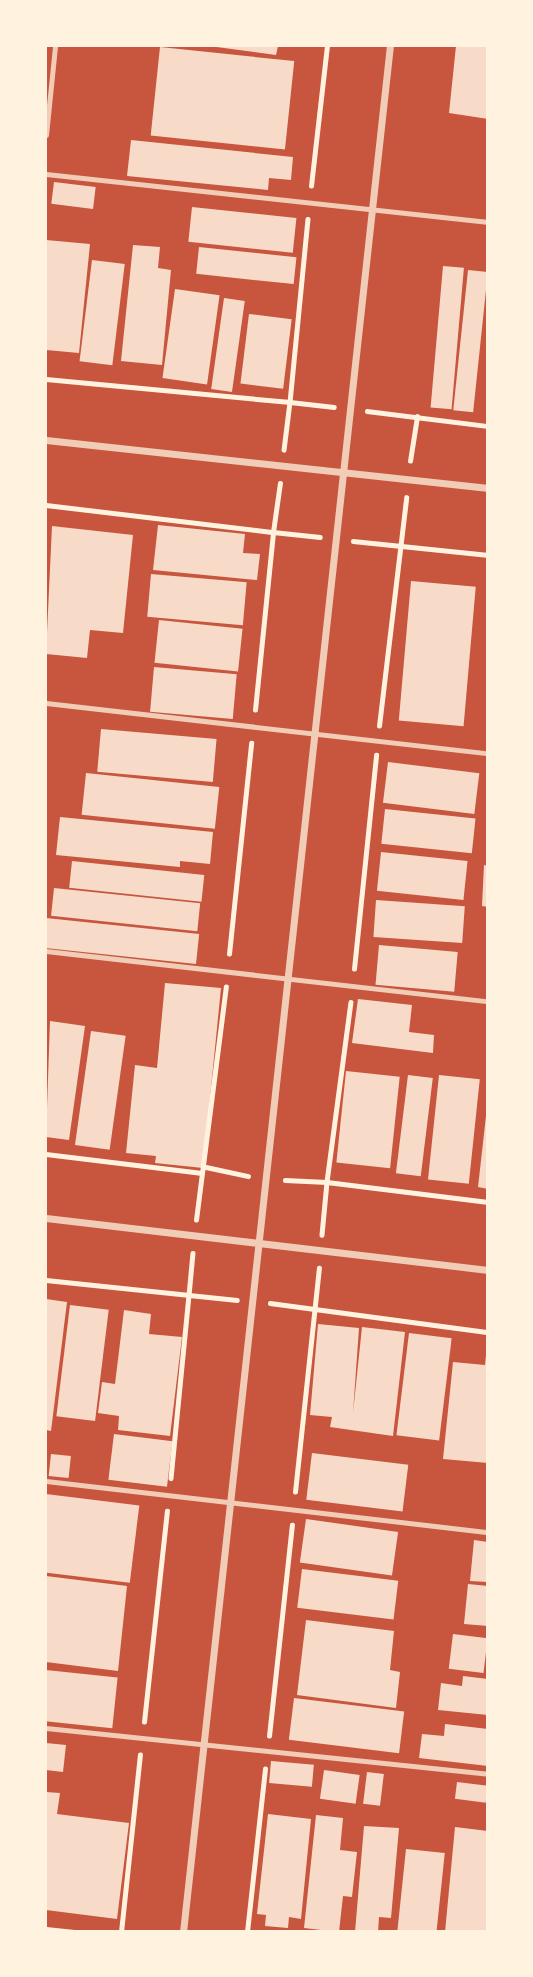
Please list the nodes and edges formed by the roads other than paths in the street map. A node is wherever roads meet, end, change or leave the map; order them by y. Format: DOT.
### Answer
graph roads {
  1 [pos="55,46"];
  2 [pos="390,46"];
  3 [pos="46,135"];
  4 [pos="46,174"];
  5 [pos="372,209"];
  6 [pos="488,222"];
  7 [pos="46,440"];
  8 [pos="343,472"];
  9 [pos="488,488"];
  10 [pos="46,703"];
  11 [pos="314,733"];
  12 [pos="488,753"];
  13 [pos="46,951"];
  14 [pos="287,978"];
  15 [pos="488,1001"];
  16 [pos="46,1218"];
  17 [pos="259,1240"];
  18 [pos="488,1270"];
  19 [pos="46,1481"];
  20 [pos="230,1501"];
  21 [pos="488,1532"];
  22 [pos="46,1728"];
  23 [pos="203,1745"];
  24 [pos="488,1774"];
  25 [pos="183,1931"];
  1 -- 3 [label="lane"];
  2 -- 5 [label="street"];
  4 -- 5 [label="lane"];
  5 -- 6 [label="lane"];
  5 -- 8 [label="street"];
  7 -- 8 [label="street"];
  8 -- 9 [label="street"];
  8 -- 11 [label="street"];
  10 -- 11 [label="lane"];
  11 -- 12 [label="lane"];
  11 -- 14 [label="street"];
  13 -- 14 [label="lane"];
  14 -- 15 [label="lane"];
  14 -- 17 [label="street"];
  16 -- 17 [label="street"];
  17 -- 18 [label="street"];
  17 -- 20 [label="street"];
  19 -- 20 [label="lane"];
  20 -- 21 [label="lane"];
  20 -- 23 [label="street"];
  22 -- 23 [label="lane"];
  23 -- 24 [label="lane"];
  23 -- 25 [label="street"];
}
